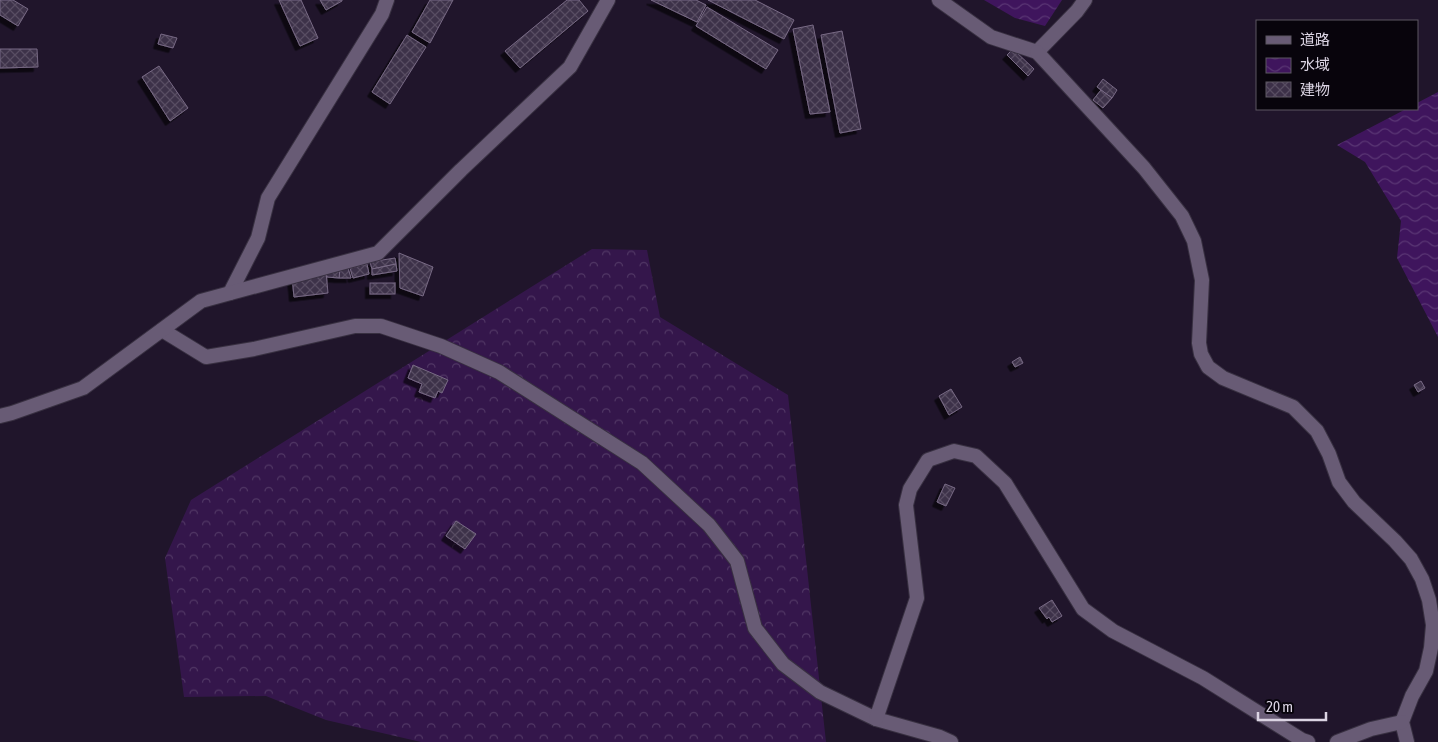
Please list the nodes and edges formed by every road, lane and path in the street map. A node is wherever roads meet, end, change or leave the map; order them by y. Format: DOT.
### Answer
graph roads {
  1 [pos="388,0"];
  2 [pos="608,0"];
  3 [pos="939,0"];
  4 [pos="1085,0"];
  5 [pos="1037,52"];
  6 [pos="230,293"];
  7 [pos="162,330"];
  8 [pos="0,416"];
  9 [pos="876,719"];
  10 [pos="1402,722"];
  11 [pos="951,742"];
  12 [pos="1308,742"];
  13 [pos="1336,742"];
  14 [pos="1407,742"];
  1 -- 6 [label="street"];
  2 -- 6 [label="street"];
  3 -- 5 [label="street"];
  4 -- 5 [label="street"];
  5 -- 10 [label="street"];
  6 -- 7 [label="street"];
  7 -- 8 [label="street"];
  7 -- 9 [label="street"];
  9 -- 11 [label="street"];
  9 -- 12 [label="street"];
  10 -- 13 [label="street"];
  10 -- 14 [label="street"];
}
